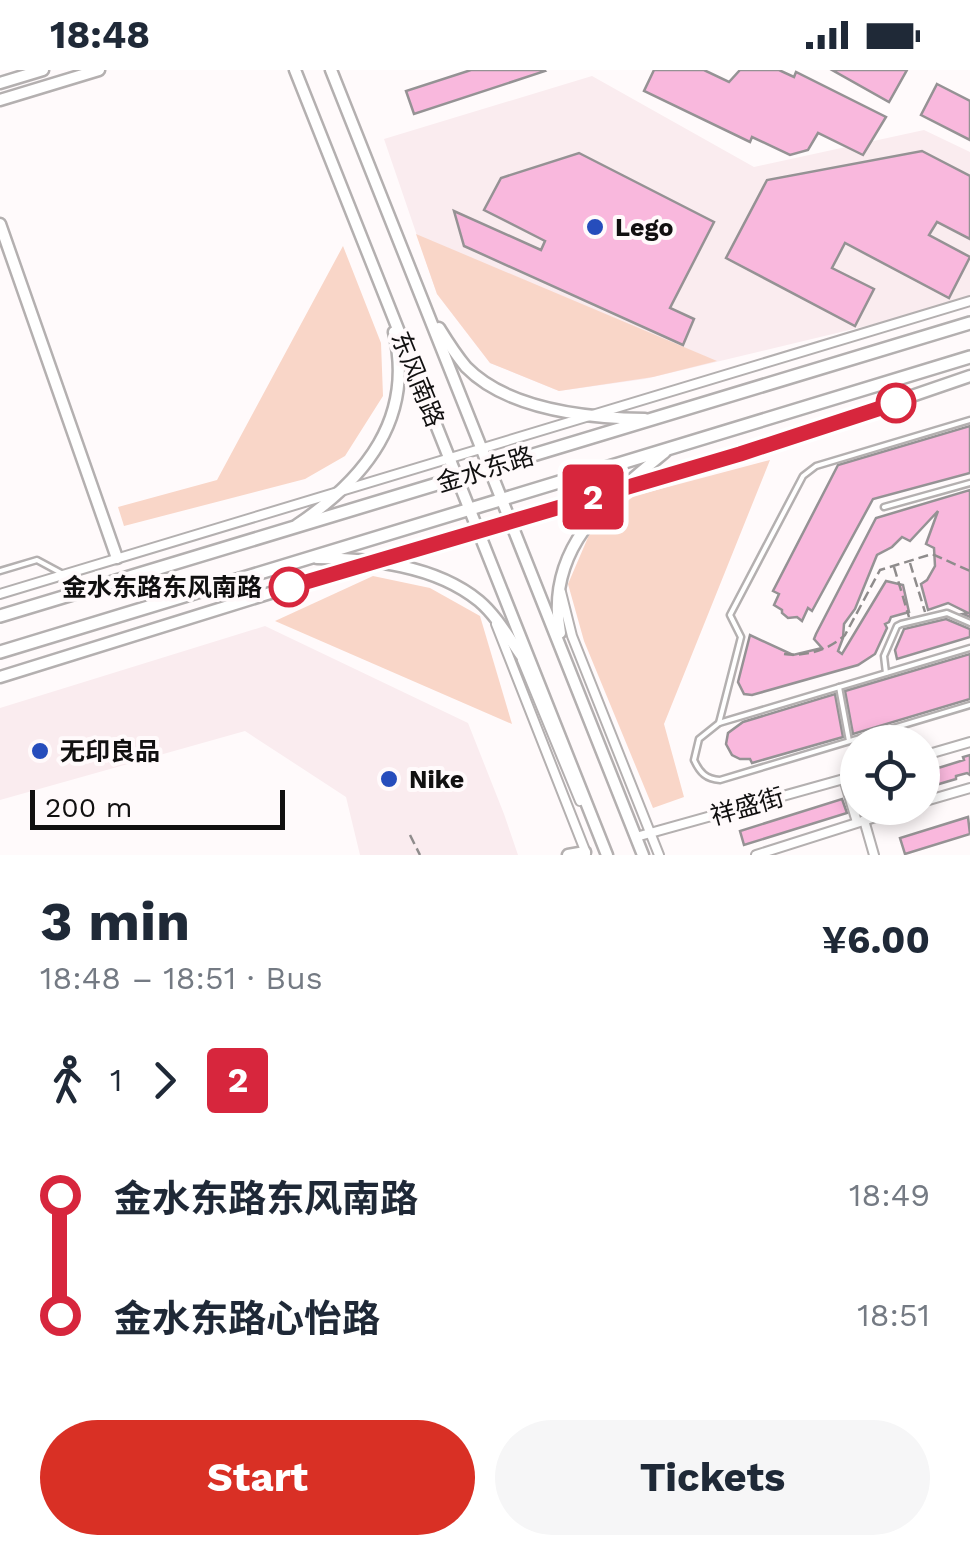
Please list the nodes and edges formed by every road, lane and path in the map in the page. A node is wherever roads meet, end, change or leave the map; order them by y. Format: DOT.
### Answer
graph roads {
  1 [pos="42,70"];
  2 [pos="98,70"];
  3 [pos="294,70"];
  4 [pos="331,70"];
  5 [pos="0,83"];
  6 [pos="0,100"];
  7 [pos="0,224"];
  8 [pos="384,292"];
  9 [pos="970,300"];
  10 [pos="427,312"];
  11 [pos="970,322"];
  12 [pos="970,357"];
  13 [pos="970,376"];
  14 [pos="594,415"];
  15 [pos="651,419"];
  16 [pos="970,420"];
  17 [pos="482,449"];
  18 [pos="666,451"];
  19 [pos="450,458"];
  20 [pos="490,468"];
  21 [pos="458,477"];
  22 [pos="970,482"];
  23 [pos="621,489"];
  24 [pos="338,492"];
  25 [pos="502,500"];
  26 [pos="884,507"];
  27 [pos="471,510"];
  28 [pos="511,521"];
  29 [pos="293,527"];
  30 [pos="479,530"];
  31 [pos="117,558"];
  32 [pos="311,558"];
  33 [pos="909,561"];
  34 [pos="370,562"];
  35 [pos="894,566"];
  36 [pos="0,571"];
  37 [pos="970,572"];
  38 [pos="63,574"];
  39 [pos="500,584"];
  40 [pos="560,591"];
  41 [pos="0,594"];
  42 [pos="493,615"];
  43 [pos="0,616"];
  44 [pos="926,617"];
  45 [pos="911,622"];
  46 [pos="970,622"];
  47 [pos="970,648"];
  48 [pos="518,651"];
  49 [pos="0,652"];
  50 [pos="564,654"];
  51 [pos="784,654"];
  52 [pos="886,673"];
  53 [pos="536,676"];
  54 [pos="0,677"];
  55 [pos="839,687"];
  56 [pos="970,705"];
  57 [pos="719,723"];
  58 [pos="846,725"];
  59 [pos="905,725"];
  60 [pos="970,742"];
  61 [pos="840,745"];
  62 [pos="940,751"];
  63 [pos="840,780"];
  64 [pos="970,788"];
  65 [pos="940,797"];
  66 [pos="580,801"];
  67 [pos="842,825"];
  68 [pos="867,825"];
  69 [pos="650,834"];
  70 [pos="410,835"];
  71 [pos="636,838"];
  72 [pos="586,853"];
  73 [pos="420,855"];
  74 [pos="568,855"];
  75 [pos="605,855"];
  76 [pos="643,855"];
  77 [pos="659,855"];
  78 [pos="756,855"];
  79 [pos="874,855"];
  1 -- 5 [label="main road"];
  2 -- 6 [label="main road"];
  3 -- 8 [label="main road, 东风南路"];
  4 -- 10 [label="main road, 东风南路"];
  7 -- 31 [label="main road"];
  8 -- 19 [label="main road, 东风南路"];
  8 -- 24 [label="main road"];
  9 -- 14 [label="street"];
  10 -- 14 [label="main road"];
  10 -- 17 [label="main road, 东风南路"];
  11 -- 15 [label="main road, 金水东路"];
  12 -- 18 [label="main road, 金水东路"];
  13 -- 23 [label="main road"];
  14 -- 15 [label="main road"];
  14 -- 17 [label="street"];
  15 -- 20 [label="main road, 金水东路"];
  16 -- 57 [label="lane"];
  17 -- 19 [label="street"];
  17 -- 20 [label="main road, 东风南路"];
  18 -- 23 [label="main road"];
  18 -- 25 [label="main road, 金水东路"];
  19 -- 21 [label="main road, 东风南路"];
  19 -- 24 [label="street"];
  20 -- 21 [label="main road, 金水东路"];
  20 -- 25 [label="main road, 东风南路"];
  21 -- 27 [label="main road, 东风南路"];
  21 -- 29 [label="main road, 金水东路"];
  22 -- 26 [label="lane"];
  23 -- 28 [label="main road"];
  23 -- 40 [label="main road"];
  24 -- 29 [label="main road"];
  24 -- 31 [label="street"];
  25 -- 27 [label="main road, 金水东路"];
  25 -- 28 [label="main road, 东风南路"];
  27 -- 30 [label="main road, 东风南路"];
  27 -- 32 [label="main road, 金水东路"];
  28 -- 30 [label="main road"];
  28 -- 50 [label="main road, 东风南路"];
  29 -- 43 [label="main road, 金水东路"];
  30 -- 34 [label="main road"];
  30 -- 39 [label="main road, 东风南路"];
  31 -- 38 [label="street"];
  32 -- 34 [label="main road"];
  32 -- 49 [label="main road, 金水东路"];
  33 -- 35 [label="path"];
  33 -- 37 [label="path"];
  33 -- 44 [label="path"];
  34 -- 42 [label="main road"];
  34 -- 54 [label="main road"];
  35 -- 45 [label="path"];
  35 -- 51 [label="path"];
  36 -- 38 [label="lane"];
  38 -- 41 [label="street"];
  39 -- 48 [label="street"];
  39 -- 53 [label="main road, 东风南路"];
  40 -- 50 [label="main road"];
  40 -- 69 [label="street"];
  42 -- 48 [label="main road"];
  42 -- 72 [label="street"];
  44 -- 45 [label="lane"];
  44 -- 46 [label="lane"];
  45 -- 52 [label="lane"];
  47 -- 52 [label="lane"];
  48 -- 53 [label="main road"];
  48 -- 66 [label="street"];
  50 -- 71 [label="main road, 东风南路"];
  52 -- 55 [label="lane"];
  53 -- 75 [label="main road, 东风南路"];
  55 -- 57 [label="lane"];
  55 -- 58 [label="lane"];
  56 -- 59 [label="lane"];
  57 -- 61 [label="lane"];
  60 -- 62 [label="street"];
  63 -- 69 [label="street, 祥盛街"];
  64 -- 65 [label="street"];
  66 -- 75 [label="main road"];
  67 -- 78 [label="street"];
  68 -- 79 [label="street"];
  69 -- 71 [label="street, 祥盛街"];
  69 -- 77 [label="street"];
  70 -- 73 [label="path"];
  71 -- 76 [label="main road, 东风南路"];
  72 -- 74 [label="main road"];
}
